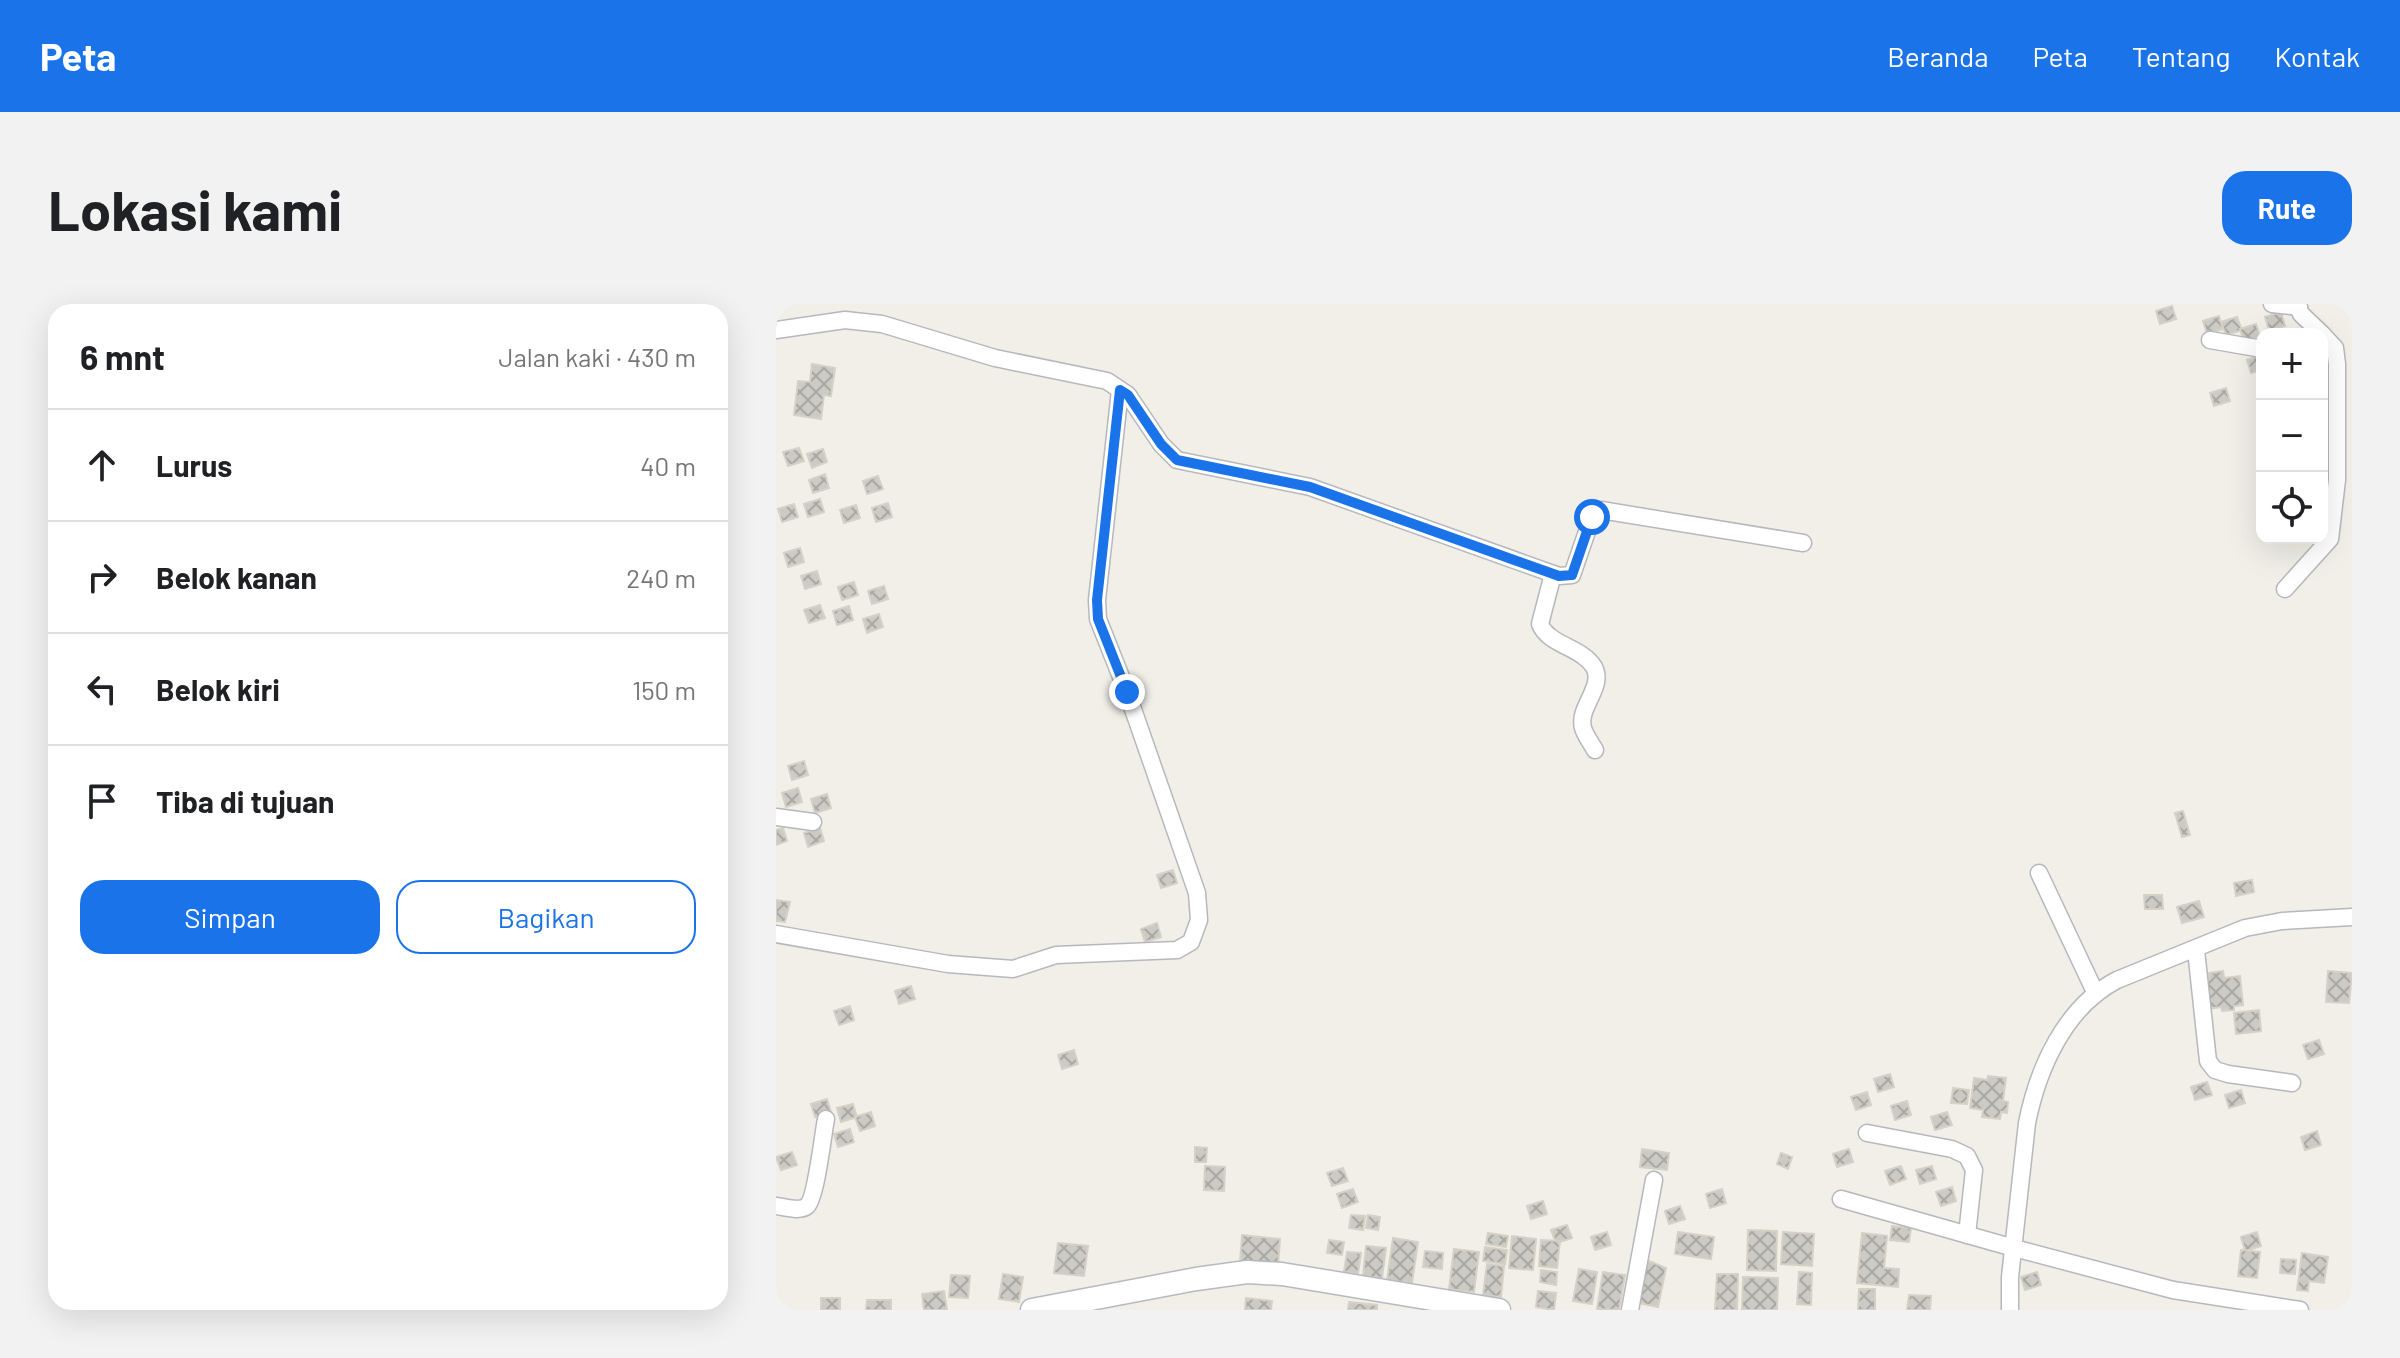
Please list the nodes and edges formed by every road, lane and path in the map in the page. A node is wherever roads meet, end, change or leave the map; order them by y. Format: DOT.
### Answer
graph roads {
  1 [pos="2272,304"];
  2 [pos="2298,306"];
  3 [pos="2312,328"];
  4 [pos="776,330"];
  5 [pos="2210,340"];
  6 [pos="2328,342"];
  7 [pos="2256,348"];
  8 [pos="1120,390"];
  9 [pos="1803,543"];
  10 [pos="1553,574"];
  11 [pos="2285,589"];
  12 [pos="1595,750"];
  13 [pos="776,817"];
  14 [pos="813,822"];
  15 [pos="2039,873"];
  16 [pos="2352,917"];
  17 [pos="776,934"];
  18 [pos="2196,950"];
  19 [pos="2096,994"];
  20 [pos="2292,1083"];
  21 [pos="826,1119"];
  22 [pos="1867,1133"];
  23 [pos="1654,1180"];
  24 [pos="1841,1199"];
  25 [pos="776,1206"];
  26 [pos="1967,1235"];
  27 [pos="2014,1248"];
  28 [pos="1032,1310"];
  29 [pos="1499,1310"];
  30 [pos="1630,1310"];
  31 [pos="2010,1310"];
  32 [pos="2300,1310"];
  1 -- 2 [label="street"];
  2 -- 3 [label="street"];
  4 -- 8 [label="street"];
  5 -- 7 [label="street"];
  6 -- 11 [label="street"];
  8 -- 10 [label="street"];
  8 -- 17 [label="street"];
  9 -- 10 [label="street"];
  10 -- 12 [label="street"];
  13 -- 14 [label="street"];
  15 -- 19 [label="street"];
  16 -- 18 [label="street"];
  18 -- 19 [label="street"];
  18 -- 20 [label="street"];
  19 -- 27 [label="street"];
  21 -- 25 [label="street"];
  22 -- 26 [label="street"];
  23 -- 30 [label="street"];
  24 -- 26 [label="street"];
  26 -- 27 [label="street"];
  27 -- 31 [label="street"];
  27 -- 32 [label="street"];
  28 -- 29 [label="main road"];
}
